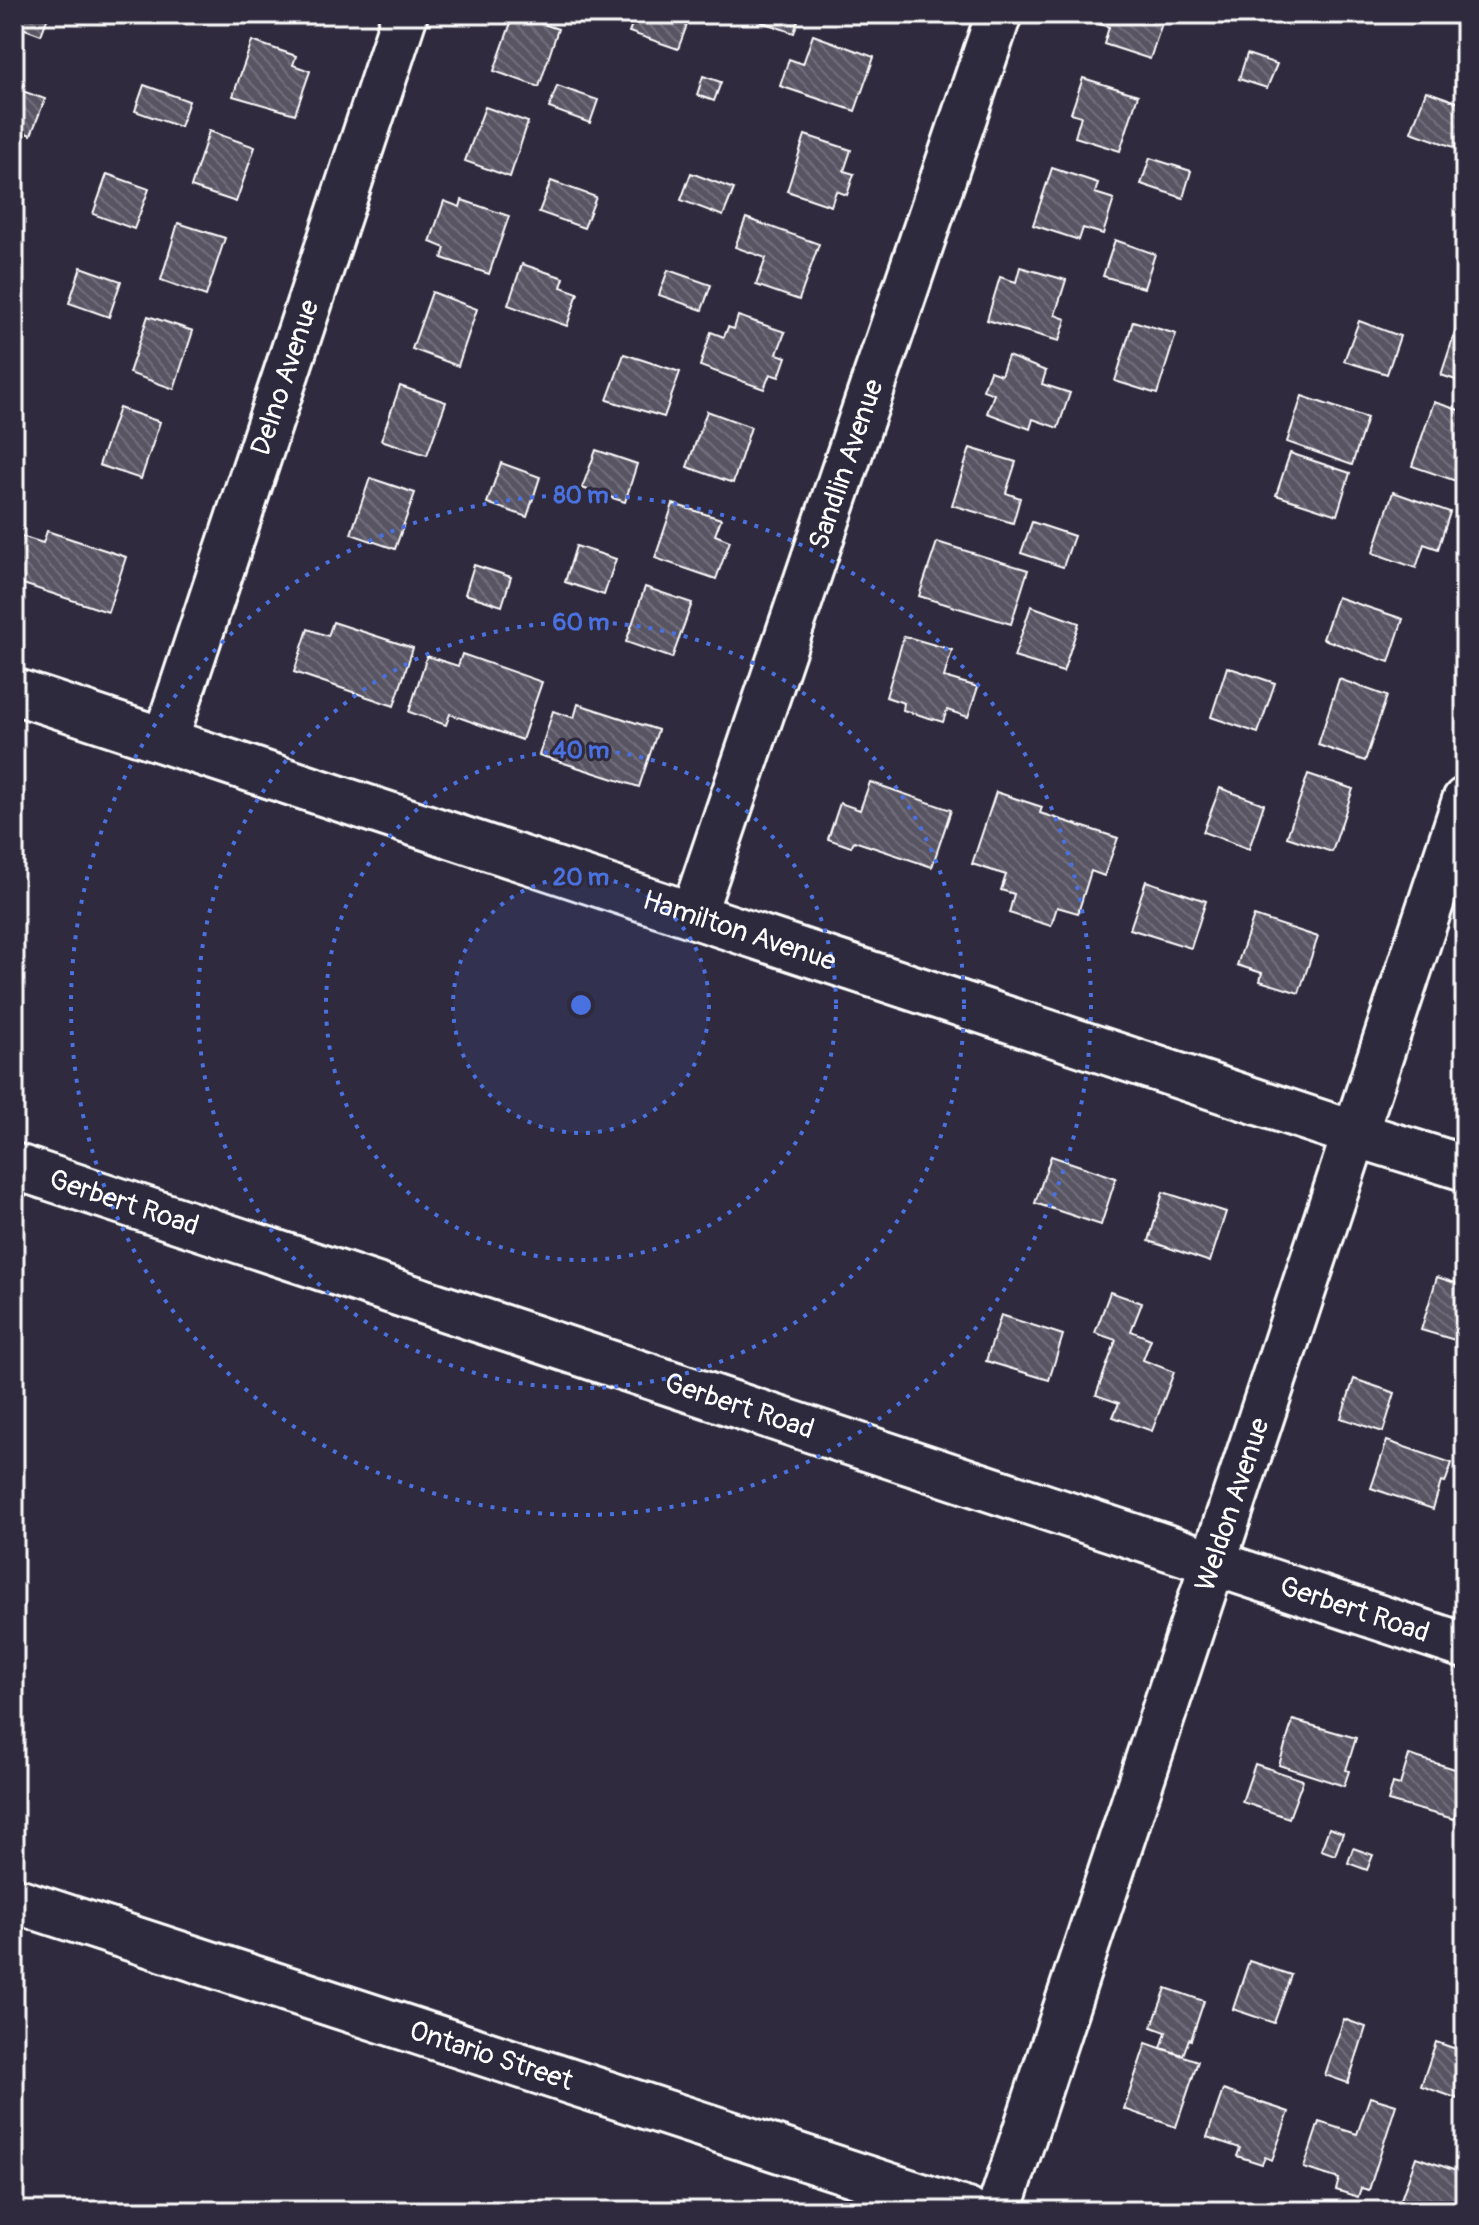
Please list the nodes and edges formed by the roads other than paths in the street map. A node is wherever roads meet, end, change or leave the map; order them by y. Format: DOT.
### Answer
graph roads {
  1 [pos="405,14"];
  2 [pos="999,14"];
  3 [pos="14,691"];
  4 [pos="165,740"];
  5 [pos="1465,800"];
  6 [pos="693,915"];
  7 [pos="1355,1134"];
  8 [pos="14,1166"];
  9 [pos="1465,1168"];
  10 [pos="1213,1562"];
  11 [pos="1465,1646"];
  12 [pos="14,1900"];
  13 [pos="967,2211"];
  14 [pos="999,2211"];
  1 -- 4 [label="street, Delno Avenue"];
  2 -- 6 [label="street, Sandlin Avenue"];
  3 -- 4 [label="street, Hamilton Avenue"];
  4 -- 6 [label="street, Hamilton Avenue"];
  5 -- 7 [label="street, Weldon Avenue"];
  6 -- 7 [label="street, Hamilton Avenue"];
  7 -- 9 [label="street, Hamilton Avenue"];
  7 -- 10 [label="street, Weldon Avenue"];
  8 -- 10 [label="street, Gerbert Road"];
  10 -- 11 [label="street, Gerbert Road"];
  10 -- 14 [label="street, Weldon Avenue"];
  12 -- 13 [label="street, Ontario Street"];
}
